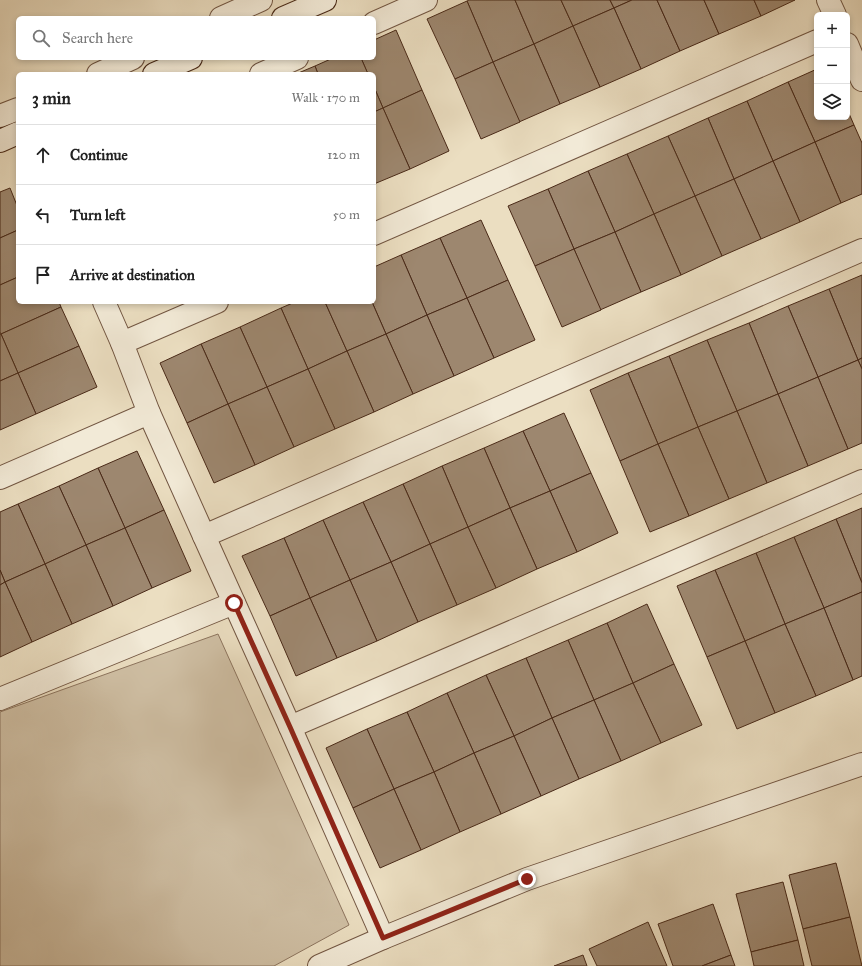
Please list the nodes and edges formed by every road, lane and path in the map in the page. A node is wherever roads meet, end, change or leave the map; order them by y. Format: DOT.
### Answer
graph roads {
  1 [pos="261,0"];
  2 [pos="325,0"];
  3 [pos="426,0"];
  4 [pos="828,0"];
  5 [pos="834,12"];
  6 [pos="225,16"];
  7 [pos="288,16"];
  8 [pos="376,22"];
  9 [pos="814,42"];
  10 [pos="849,48"];
  11 [pos="129,60"];
  12 [pos="186,60"];
  13 [pos="292,60"];
  14 [pos="102,72"];
  15 [pos="159,72"];
  16 [pos="266,72"];
  17 [pos="862,80"];
  18 [pos="16,110"];
  19 [pos="0,116"];
  20 [pos="16,134"];
  21 [pos="0,141"];
  22 [pos="376,233"];
  23 [pos="862,250"];
  24 [pos="105,304"];
  25 [pos="211,304"];
  26 [pos="122,343"];
  27 [pos="149,414"];
  28 [pos="0,478"];
  29 [pos="862,481"];
  30 [pos="204,536"];
  31 [pos="234,603"];
  32 [pos="0,699"];
  33 [pos="290,727"];
  34 [pos="862,764"];
  35 [pos="383,938"];
  36 [pos="319,966"];
  1 -- 6 [label="street"];
  2 -- 7 [label="street"];
  3 -- 8 [label="street"];
  4 -- 5 [label="street"];
  9 -- 22 [label="street"];
  10 -- 17 [label="street"];
  11 -- 14 [label="street"];
  12 -- 15 [label="street"];
  13 -- 16 [label="street"];
  18 -- 19 [label="street"];
  20 -- 21 [label="street"];
  23 -- 30 [label="street"];
  24 -- 26 [label="street"];
  25 -- 26 [label="street"];
  26 -- 27 [label="street"];
  27 -- 28 [label="street"];
  27 -- 30 [label="street"];
  29 -- 33 [label="street"];
  30 -- 31 [label="street"];
  31 -- 32 [label="street"];
  31 -- 33 [label="street"];
  33 -- 35 [label="street"];
  34 -- 35 [label="street"];
  35 -- 36 [label="street"];
}
